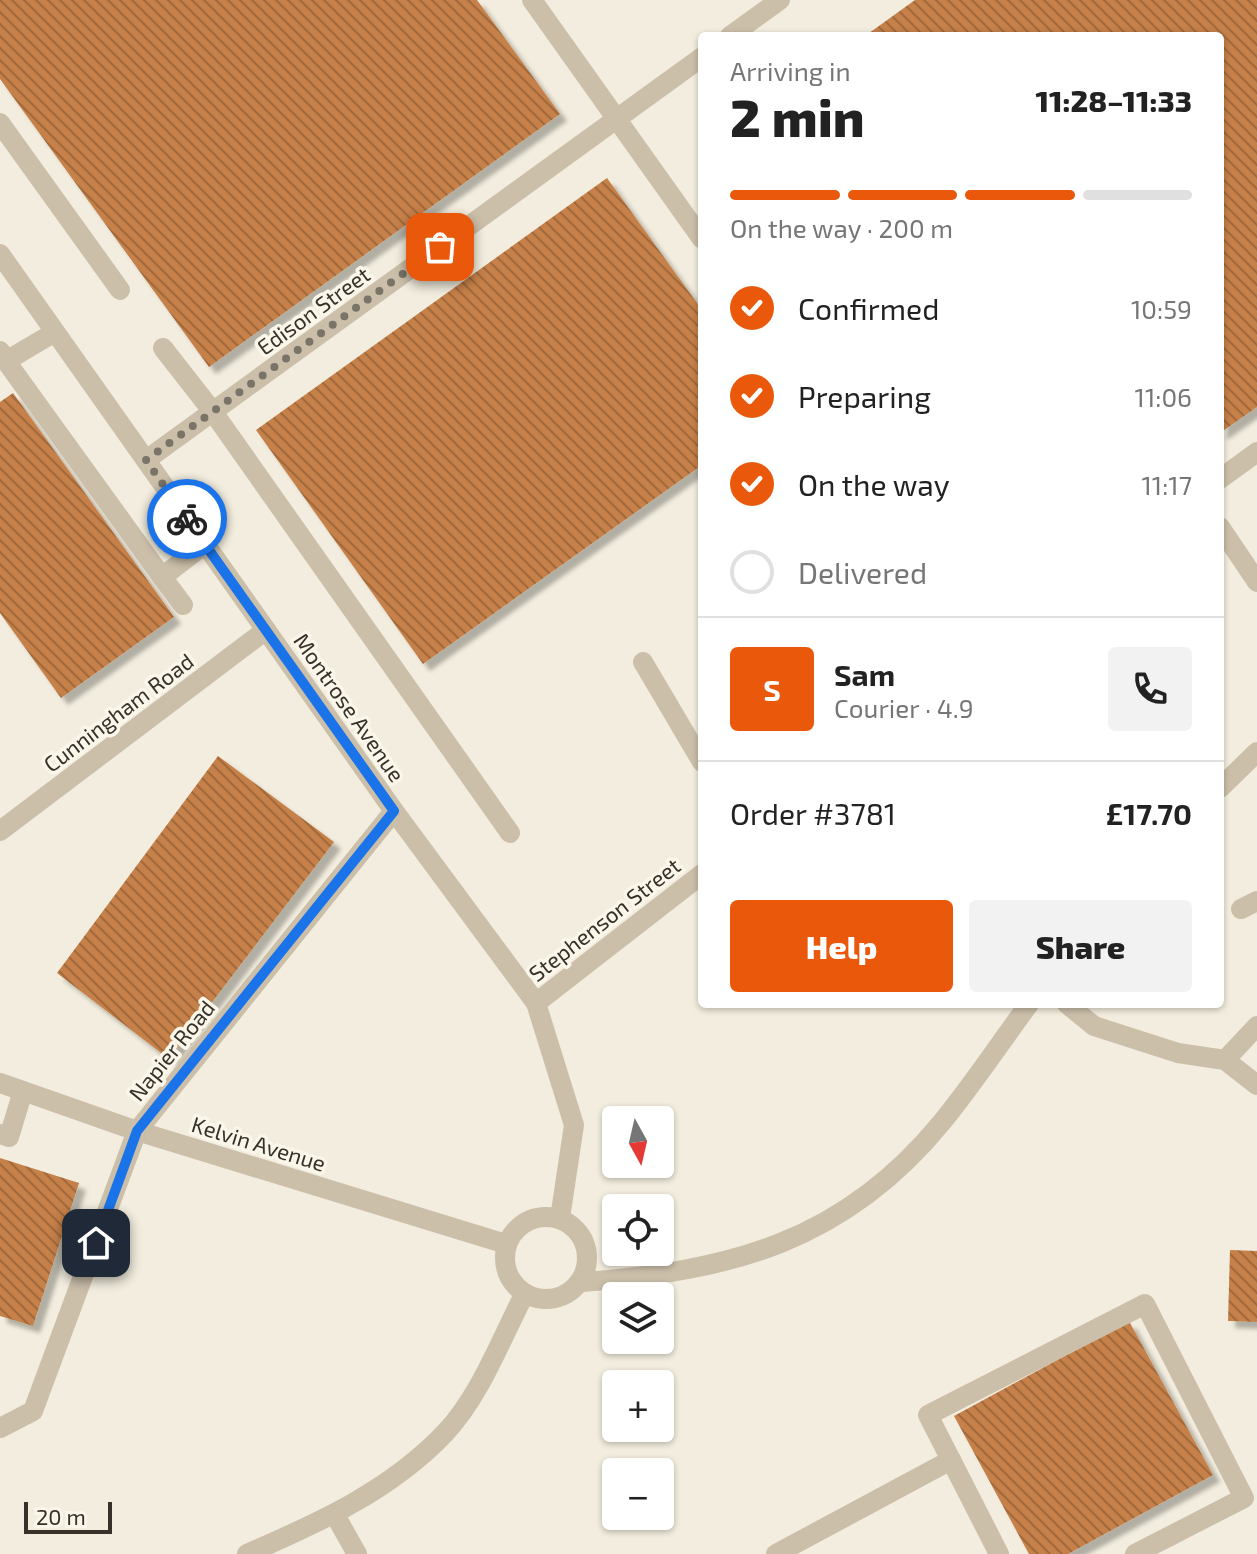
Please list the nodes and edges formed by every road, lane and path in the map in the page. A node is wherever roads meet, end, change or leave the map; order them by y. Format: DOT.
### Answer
graph roads {
  1 [pos="532,0"];
  2 [pos="780,0"];
  3 [pos="736,32"];
  4 [pos="698,60"];
  5 [pos="616,119"];
  6 [pos="0,123"];
  7 [pos="698,233"];
  8 [pos="0,254"];
  9 [pos="120,290"];
  10 [pos="55,332"];
  11 [pos="163,348"];
  12 [pos="3,356"];
  13 [pos="213,412"];
  14 [pos="1257,452"];
  15 [pos="146,460"];
  16 [pos="1224,476"];
  17 [pos="1224,533"];
  18 [pos="205,544"];
  19 [pos="162,577"];
  20 [pos="1257,582"];
  21 [pos="183,605"];
  22 [pos="266,630"];
  23 [pos="643,662"];
  24 [pos="1257,752"];
  25 [pos="698,755"];
  26 [pos="1224,784"];
  27 [pos="394,811"];
  28 [pos="0,831"];
  29 [pos="510,833"];
  30 [pos="698,877"];
  31 [pos="536,1003"];
  32 [pos="1026,1008"];
  33 [pos="1072,1008"];
  34 [pos="1257,1026"];
  35 [pos="1225,1060"];
  36 [pos="0,1083"];
  37 [pos="1257,1085"];
  38 [pos="23,1091"];
  39 [pos="137,1131"];
  40 [pos="0,1134"];
  41 [pos="560,1218"];
  42 [pos="506,1244"];
  43 [pos="582,1282"];
  44 [pos="524,1295"];
  45 [pos="0,1428"];
  46 [pos="951,1460"];
  47 [pos="335,1515"];
  48 [pos="247,1554"];
  49 [pos="357,1554"];
  50 [pos="776,1554"];
  51 [pos="999,1554"];
  52 [pos="1135,1554"];
  1 -- 5 [label="street"];
  2 -- 3 [label="street"];
  4 -- 5 [label="street, Edison Street"];
  5 -- 7 [label="street"];
  5 -- 13 [label="street, Edison Street"];
  6 -- 9 [label="street"];
  8 -- 10 [label="street, Montrose Avenue"];
  10 -- 12 [label="street"];
  10 -- 15 [label="street, Montrose Avenue"];
  11 -- 13 [label="street"];
  12 -- 19 [label="street"];
  13 -- 15 [label="street, Edison Street"];
  13 -- 29 [label="street"];
  14 -- 16 [label="street"];
  15 -- 18 [label="street, Montrose Avenue"];
  17 -- 20 [label="street"];
  18 -- 19 [label="street"];
  18 -- 22 [label="street, Montrose Avenue"];
  19 -- 21 [label="street"];
  22 -- 27 [label="street, Montrose Avenue"];
  22 -- 28 [label="street, Cunningham Road"];
  23 -- 25 [label="street"];
  24 -- 26 [label="street"];
  27 -- 31 [label="street, Montrose Avenue"];
  27 -- 39 [label="street, Napier Road"];
  30 -- 31 [label="street, Stephenson Street"];
  31 -- 41 [label="street, Montrose Avenue"];
  32 -- 43 [label="street"];
  33 -- 35 [label="street"];
  34 -- 35 [label="street"];
  35 -- 37 [label="street"];
  36 -- 38 [label="street, Kelvin Avenue"];
  38 -- 39 [label="street, Kelvin Avenue"];
  38 -- 40 [label="street"];
  39 -- 42 [label="street, Kelvin Avenue"];
  39 -- 45 [label="street, Napier Road"];
  41 -- 42 [label="street"];
  41 -- 43 [label="street"];
  42 -- 44 [label="street"];
  43 -- 44 [label="street"];
  44 -- 47 [label="street"];
  46 -- 50 [label="street"];
  46 -- 51 [label="street"];
  46 -- 52 [label="street"];
  47 -- 48 [label="street"];
  47 -- 49 [label="street"];
}
